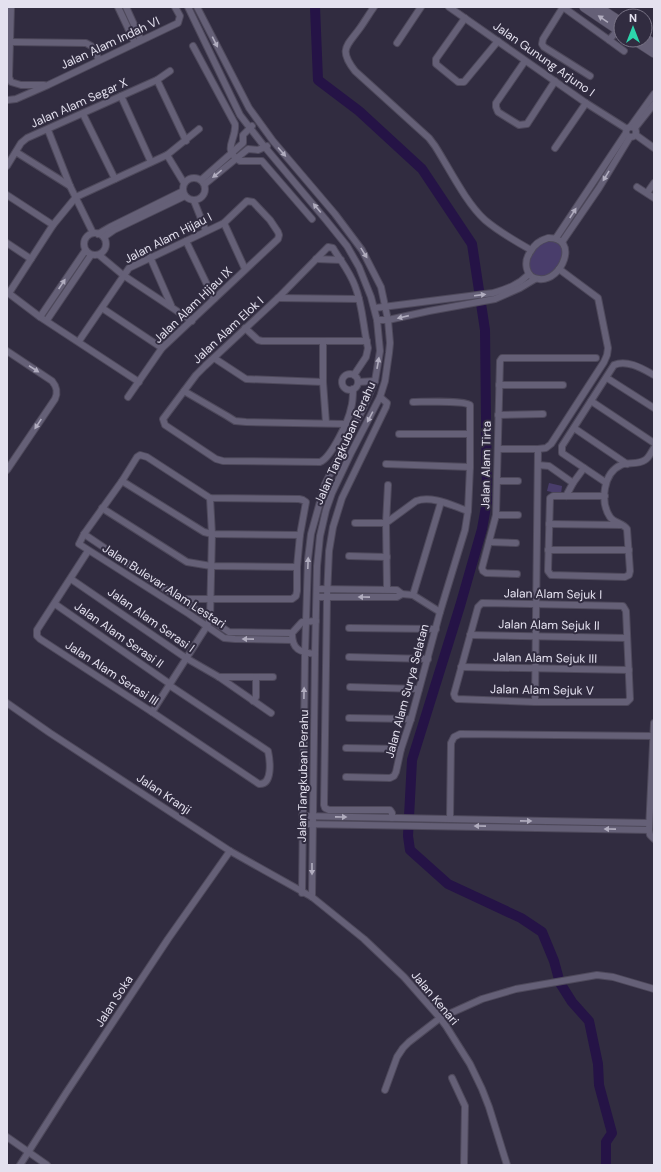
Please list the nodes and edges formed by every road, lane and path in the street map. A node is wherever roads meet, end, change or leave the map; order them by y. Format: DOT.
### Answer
graph roads {
  1 [pos="11,7"];
  2 [pos="118,7"];
  3 [pos="126,7"];
  4 [pos="175,7"];
  5 [pos="188,7"];
  6 [pos="197,7"];
  7 [pos="374,7"];
  8 [pos="421,7"];
  9 [pos="449,7"];
  10 [pos="563,7"];
  11 [pos="584,7"];
  12 [pos="598,7"];
  13 [pos="465,18"];
  14 [pos="613,21"];
  15 [pos="613,24"];
  16 [pos="613,36"];
  17 [pos="609,40"];
  18 [pos="498,41"];
  19 [pos="11,42"];
  20 [pos="138,42"];
  21 [pos="397,43"];
  22 [pos="194,46"];
  23 [pos="624,51"];
  24 [pos="99,60"];
  25 [pos="525,61"];
  26 [pos="170,71"];
  27 [pos="590,76"];
  28 [pos="157,80"];
  29 [pos="555,81"];
  30 [pos="48,84"];
  31 [pos="654,94"];
  32 [pos="121,96"];
  33 [pos="8,100"];
  34 [pos="586,103"];
  35 [pos="654,104"];
  36 [pos="83,114"];
  37 [pos="258,122"];
  38 [pos="250,128"];
  39 [pos="199,129"];
  40 [pos="48,130"];
  41 [pos="631,131"];
  42 [pos="186,141"];
  43 [pos="272,141"];
  44 [pos="243,143"];
  45 [pos="265,147"];
  46 [pos="555,148"];
  47 [pos="654,148"];
  48 [pos="248,149"];
  49 [pos="16,152"];
  50 [pos="231,153"];
  51 [pos="167,155"];
  52 [pos="236,159"];
  53 [pos="151,162"];
  54 [pos="7,166"];
  55 [pos="115,179"];
  56 [pos="203,182"];
  57 [pos="654,182"];
  58 [pos="184,183"];
  59 [pos="70,186"];
  60 [pos="637,187"];
  61 [pos="647,193"];
  62 [pos="184,194"];
  63 [pos="7,195"];
  64 [pos="76,197"];
  65 [pos="654,198"];
  66 [pos="194,201"];
  67 [pos="334,214"];
  68 [pos="312,219"];
  69 [pos="325,219"];
  70 [pos="224,223"];
  71 [pos="53,225"];
  72 [pos="206,231"];
  73 [pos="98,234"];
  74 [pos="279,235"];
  75 [pos="559,240"];
  76 [pos="186,241"];
  77 [pos="7,243"];
  78 [pos="531,250"];
  79 [pos="85,251"];
  80 [pos="91,255"];
  81 [pos="99,255"];
  82 [pos="150,257"];
  83 [pos="31,259"];
  84 [pos="316,259"];
  85 [pos="341,260"];
  86 [pos="245,269"];
  87 [pos="559,269"];
  88 [pos="123,275"];
  89 [pos="528,275"];
  90 [pos="535,279"];
  91 [pos="8,293"];
  92 [pos="494,296"];
  93 [pos="278,298"];
  94 [pos="214,300"];
  95 [pos="359,300"];
  96 [pos="426,302"];
  97 [pos="171,306"];
  98 [pos="385,307"];
  99 [pos="102,308"];
  100 [pos="375,308"];
  101 [pos="429,311"];
  102 [pos="40,317"];
  103 [pos="47,320"];
  104 [pos="377,320"];
  105 [pos="388,320"];
  106 [pos="192,321"];
  107 [pos="245,328"];
  108 [pos="324,340"];
  109 [pos="79,341"];
  110 [pos="366,341"];
  111 [pos="162,348"];
  112 [pos="7,351"];
  113 [pos="214,358"];
  114 [pos="596,358"];
  115 [pos="354,375"];
  116 [pos="654,376"];
  117 [pos="607,378"];
  118 [pos="374,381"];
  119 [pos="139,382"];
  120 [pos="324,382"];
  121 [pos="358,382"];
  122 [pos="499,385"];
  123 [pos="563,385"];
  124 [pos="353,389"];
  125 [pos="184,391"];
  126 [pos="128,397"];
  127 [pos="380,397"];
  128 [pos="591,401"];
  129 [pos="413,402"];
  130 [pos="654,408"];
  131 [pos="543,414"];
  132 [pos="498,415"];
  133 [pos="326,423"];
  134 [pos="346,424"];
  135 [pos="574,428"];
  136 [pos="399,434"];
  137 [pos="470,434"];
  138 [pos="654,443"];
  139 [pos="654,448"];
  140 [pos="342,449"];
  141 [pos="498,449"];
  142 [pos="538,449"];
  143 [pos="351,452"];
  144 [pos="386,464"];
  145 [pos="627,464"];
  146 [pos="538,465"];
  147 [pos="470,467"];
  148 [pos="584,468"];
  149 [pos="7,470"];
  150 [pos="122,481"];
  151 [pos="497,481"];
  152 [pos="518,481"];
  153 [pos="605,482"];
  154 [pos="573,483"];
  155 [pos="388,485"];
  156 [pos="332,493"];
  157 [pos="566,496"];
  158 [pos="605,496"];
  159 [pos="210,498"];
  160 [pos="342,498"];
  161 [pos="441,502"];
  162 [pos="102,508"];
  163 [pos="468,511"];
  164 [pos="496,515"];
  165 [pos="518,515"];
  166 [pos="355,523"];
  167 [pos="386,523"];
  168 [pos="549,524"];
  169 [pos="622,525"];
  170 [pos="84,534"];
  171 [pos="212,534"];
  172 [pos="300,534"];
  173 [pos="490,542"];
  174 [pos="516,543"];
  175 [pos="548,550"];
  176 [pos="629,550"];
  177 [pos="88,551"];
  178 [pos="349,556"];
  179 [pos="387,557"];
  180 [pos="211,566"];
  181 [pos="297,567"];
  182 [pos="516,574"];
  183 [pos="71,579"];
  184 [pos="317,589"];
  185 [pos="327,589"];
  186 [pos="351,589"];
  187 [pos="387,589"];
  188 [pos="402,594"];
  189 [pos="413,595"];
  190 [pos="317,597"];
  191 [pos="327,597"];
  192 [pos="351,597"];
  193 [pos="182,599"];
  194 [pos="210,599"];
  195 [pos="55,604"];
  196 [pos="536,605"];
  197 [pos="440,612"];
  198 [pos="210,619"];
  199 [pos="306,621"];
  200 [pos="316,622"];
  201 [pos="207,626"];
  202 [pos="349,628"];
  203 [pos="436,629"];
  204 [pos="290,633"];
  205 [pos="470,635"];
  206 [pos="536,636"];
  207 [pos="627,638"];
  208 [pos="290,640"];
  209 [pos="305,653"];
  210 [pos="315,654"];
  211 [pos="349,657"];
  212 [pos="186,658"];
  213 [pos="428,660"];
  214 [pos="461,667"];
  215 [pos="536,668"];
  216 [pos="629,670"];
  217 [pos="219,677"];
  218 [pos="256,677"];
  219 [pos="273,677"];
  220 [pos="170,684"];
  221 [pos="350,687"];
  222 [pos="419,689"];
  223 [pos="253,701"];
  224 [pos="535,702"];
  225 [pos="7,703"];
  226 [pos="152,712"];
  227 [pos="271,713"];
  228 [pos="349,718"];
  229 [pos="411,719"];
  230 [pos="654,723"];
  231 [pos="314,736"];
  232 [pos="653,736"];
  233 [pos="324,744"];
  234 [pos="346,748"];
  235 [pos="401,749"];
  236 [pos="314,753"];
  237 [pos="346,777"];
  238 [pos="259,784"];
  239 [pos="302,816"];
  240 [pos="313,816"];
  241 [pos="395,818"];
  242 [pos="450,819"];
  243 [pos="302,824"];
  244 [pos="313,824"];
  245 [pos="649,827"];
  246 [pos="654,839"];
  247 [pos="230,851"];
  248 [pos="302,892"];
  249 [pos="312,897"];
  250 [pos="654,989"];
  251 [pos="440,1018"];
  252 [pos="452,1078"];
  253 [pos="385,1090"];
  254 [pos="7,1137"];
  255 [pos="29,1152"];
  256 [pos="20,1165"];
  257 [pos="47,1165"];
  258 [pos="464,1165"];
  259 [pos="507,1165"];
  1 -- 19 [label="street"];
  2 -- 20 [label="street"];
  3 -- 20 [label="street"];
  4 -- 20 [label="street, Jalan Alam Indah VI"];
  5 -- 38 [label="street, Jalan Tangkuban Perahu"];
  6 -- 37 [label="street, Jalan Tangkuban Perahu, one-way"];
  7 -- 78 [label="street"];
  8 -- 21 [label="street"];
  9 -- 13 [label="street, Jalan Gunung Arjuno I"];
  10 -- 17 [label="street"];
  10 -- 27 [label="street"];
  15 -- 11 [label="street, one-way"];
  12 -- 14 [label="street"];
  13 -- 18 [label="street, Jalan Gunung Arjuno I"];
  13 -- 18 [label="street"];
  16 -- 17 [label="street"];
  17 -- 23 [label="street"];
  18 -- 25 [label="street, Jalan Gunung Arjuno I"];
  19 -- 24 [label="street"];
  19 -- 30 [label="street, Jalan Alam Indah VI"];
  20 -- 24 [label="street, Jalan Alam Indah VI"];
  22 -- 50 [label="street"];
  24 -- 30 [label="street, Jalan Alam Indah VI"];
  25 -- 29 [label="street, Jalan Gunung Arjuno I"];
  25 -- 29 [label="street"];
  26 -- 28 [label="street, Jalan Alam Segar X"];
  28 -- 32 [label="street, Jalan Alam Segar X"];
  28 -- 42 [label="street"];
  29 -- 34 [label="street, Jalan Gunung Arjuno I"];
  30 -- 33 [label="street, Jalan Alam Indah VI"];
  31 -- 41 [label="street"];
  32 -- 36 [label="street, Jalan Alam Segar X"];
  32 -- 53 [label="street"];
  34 -- 41 [label="street, Jalan Gunung Arjuno I"];
  34 -- 46 [label="street"];
  35 -- 41 [label="street"];
  36 -- 40 [label="street, Jalan Alam Segar X"];
  36 -- 55 [label="street"];
  37 -- 38 [label="street"];
  37 -- 43 [label="street, Jalan Tangkuban Perahu"];
  38 -- 44 [label="street"];
  38 -- 45 [label="street, Jalan Tangkuban Perahu"];
  39 -- 42 [label="street"];
  40 -- 49 [label="street, Jalan Alam Segar X"];
  40 -- 59 [label="street"];
  41 -- 47 [label="street, Jalan Gunung Arjuno I"];
  41 -- 75 [label="street"];
  42 -- 51 [label="street"];
  43 -- 45 [label="street"];
  43 -- 67 [label="street, Jalan Tangkuban Perahu, one-way"];
  44 -- 48 [label="street"];
  44 -- 50 [label="street"];
  45 -- 48 [label="street"];
  69 -- 45 [label="street, Jalan Tangkuban Perahu, one-way"];
  48 -- 52 [label="street"];
  49 -- 54 [label="street, Jalan Alam Segar X"];
  49 -- 59 [label="street"];
  50 -- 52 [label="street"];
  50 -- 56 [label="street"];
  51 -- 53 [label="street"];
  51 -- 58 [label="street"];
  52 -- 56 [label="street, one-way"];
  52 -- 68 [label="street"];
  53 -- 55 [label="street"];
  55 -- 64 [label="street"];
  56 -- 58 [label="street"];
  56 -- 66 [label="street"];
  57 -- 61 [label="street"];
  58 -- 62 [label="street"];
  59 -- 64 [label="street"];
  60 -- 61 [label="street"];
  61 -- 65 [label="street"];
  62 -- 66 [label="street"];
  62 -- 73 [label="street"];
  63 -- 71 [label="street"];
  64 -- 71 [label="street"];
  64 -- 73 [label="street"];
  66 -- 72 [label="street"];
  67 -- 69 [label="street"];
  67 -- 98 [label="street, Jalan Tangkuban Perahu, one-way"];
  69 -- 100 [label="street, Jalan Tangkuban Perahu"];
  70 -- 72 [label="street, Jalan Alam Hijau I"];
  70 -- 74 [label="street, Jalan Alam Hijau I"];
  70 -- 86 [label="street"];
  71 -- 83 [label="street"];
  72 -- 76 [label="street, Jalan Alam Hijau I"];
  73 -- 79 [label="street"];
  73 -- 81 [label="street"];
  74 -- 86 [label="street, Jalan Alam Hijau IX"];
  75 -- 78 [label="street"];
  75 -- 87 [label="street"];
  76 -- 82 [label="street, Jalan Alam Hijau I"];
  76 -- 94 [label="street"];
  77 -- 83 [label="street"];
  78 -- 89 [label="street"];
  79 -- 80 [label="street"];
  102 -- 79 [label="street, one-way"];
  80 -- 81 [label="street"];
  80 -- 103 [label="street"];
  81 -- 88 [label="street"];
  82 -- 88 [label="street, Jalan Alam Hijau I"];
  82 -- 97 [label="street"];
  83 -- 91 [label="street"];
  84 -- 85 [label="street"];
  84 -- 85 [label="street, Jalan Alam Elok I"];
  84 -- 93 [label="street, Jalan Alam Elok I"];
  85 -- 95 [label="street"];
  86 -- 94 [label="street, Jalan Alam Hijau IX"];
  87 -- 90 [label="street"];
  87 -- 142 [label="street"];
  88 -- 97 [label="street"];
  88 -- 99 [label="street, Jalan Alam Hijau I"];
  89 -- 90 [label="street"];
  89 -- 92 [label="street"];
  90 -- 92 [label="street"];
  91 -- 102 [label="street"];
  96 -- 92 [label="street, one-way"];
  92 -- 101 [label="street"];
  93 -- 95 [label="street"];
  93 -- 107 [label="street, Jalan Alam Elok I"];
  94 -- 106 [label="street, Jalan Alam Hijau IX"];
  95 -- 110 [label="street"];
  96 -- 98 [label="street"];
  96 -- 101 [label="street"];
  97 -- 106 [label="street"];
  98 -- 100 [label="street"];
  98 -- 105 [label="street, Jalan Tangkuban Perahu"];
  99 -- 109 [label="street, Jalan Alam Hijau I"];
  99 -- 111 [label="street"];
  100 -- 104 [label="street, Jalan Tangkuban Perahu"];
  101 -- 105 [label="street, one-way"];
  102 -- 103 [label="street"];
  103 -- 109 [label="street"];
  104 -- 105 [label="street"];
  118 -- 104 [label="street, Jalan Tangkuban Perahu, one-way"];
  105 -- 127 [label="street, Jalan Tangkuban Perahu"];
  106 -- 111 [label="street, Jalan Alam Hijau IX"];
  107 -- 108 [label="street"];
  107 -- 113 [label="street, Jalan Alam Elok I"];
  108 -- 110 [label="street"];
  108 -- 120 [label="street"];
  109 -- 119 [label="street"];
  110 -- 115 [label="street"];
  111 -- 119 [label="street, Jalan Alam Hijau IX"];
  112 -- 149 [label="street, one-way"];
  113 -- 120 [label="street"];
  113 -- 125 [label="street, Jalan Alam Elok I"];
  114 -- 122 [label="street, Jalan Alam Tirta"];
  115 -- 121 [label="street"];
  115 -- 124 [label="street"];
  116 -- 117 [label="street"];
  117 -- 128 [label="street"];
  117 -- 130 [label="street"];
  118 -- 121 [label="street"];
  118 -- 140 [label="street, Jalan Tangkuban Perahu"];
  119 -- 126 [label="street, Jalan Alam Hijau IX"];
  120 -- 133 [label="street"];
  121 -- 124 [label="street"];
  122 -- 123 [label="street"];
  122 -- 132 [label="street, Jalan Alam Tirta"];
  124 -- 134 [label="street"];
  125 -- 133 [label="street"];
  125 -- 134 [label="street, Jalan Alam Elok I"];
  127 -- 143 [label="street, Jalan Tangkuban Perahu, one-way"];
  127 -- 160 [label="street"];
  128 -- 135 [label="street"];
  128 -- 138 [label="street"];
  129 -- 137 [label="street, Jalan Alam Surya Selatan"];
  131 -- 132 [label="street"];
  132 -- 141 [label="street, Jalan Alam Tirta"];
  133 -- 134 [label="street"];
  135 -- 145 [label="street"];
  135 -- 148 [label="street"];
  136 -- 137 [label="street"];
  137 -- 147 [label="street, Jalan Alam Surya Selatan"];
  139 -- 145 [label="street"];
  140 -- 143 [label="street"];
  199 -- 140 [label="street, Jalan Tangkuban Perahu, one-way"];
  141 -- 142 [label="street"];
  141 -- 151 [label="street, Jalan Alam Tirta"];
  142 -- 146 [label="street"];
  143 -- 156 [label="street, Jalan Tangkuban Perahu"];
  144 -- 147 [label="street"];
  145 -- 153 [label="street"];
  146 -- 154 [label="street"];
  146 -- 196 [label="street"];
  147 -- 163 [label="street, Jalan Alam Surya Selatan"];
  148 -- 153 [label="street"];
  148 -- 154 [label="street"];
  150 -- 159 [label="street"];
  150 -- 162 [label="street"];
  150 -- 171 [label="street"];
  151 -- 152 [label="street"];
  151 -- 164 [label="street, Jalan Alam Tirta"];
  153 -- 158 [label="street"];
  154 -- 157 [label="street"];
  155 -- 167 [label="street"];
  156 -- 160 [label="street"];
  156 -- 184 [label="street, Jalan Tangkuban Perahu"];
  157 -- 158 [label="street"];
  157 -- 168 [label="street"];
  158 -- 169 [label="street"];
  159 -- 171 [label="street"];
  159 -- 172 [label="street"];
  160 -- 185 [label="street"];
  161 -- 163 [label="street"];
  161 -- 167 [label="street"];
  161 -- 189 [label="street"];
  162 -- 170 [label="street"];
  162 -- 180 [label="street"];
  163 -- 197 [label="street, Jalan Alam Surya Selatan"];
  164 -- 165 [label="street"];
  164 -- 173 [label="street, Jalan Alam Tirta"];
  166 -- 167 [label="street"];
  167 -- 179 [label="street"];
  168 -- 169 [label="street"];
  168 -- 175 [label="street"];
  169 -- 176 [label="street"];
  170 -- 177 [label="street, Jalan Bulevar Alam Lestari"];
  170 -- 193 [label="street, Jalan Bulevar Alam Lestari"];
  171 -- 172 [label="street"];
  171 -- 180 [label="street"];
  172 -- 181 [label="street"];
  173 -- 174 [label="street"];
  173 -- 182 [label="street, Jalan Alam Tirta"];
  175 -- 176 [label="street"];
  175 -- 176 [label="street"];
  177 -- 183 [label="street, Jalan Alam Serasi III"];
  177 -- 201 [label="street, Jalan Bulevar Alam Lestari"];
  178 -- 179 [label="street"];
  179 -- 187 [label="street"];
  180 -- 181 [label="street"];
  180 -- 194 [label="street"];
  181 -- 194 [label="street"];
  183 -- 195 [label="street, Jalan Alam Serasi III"];
  183 -- 212 [label="street, Jalan Alam Serasi I"];
  184 -- 185 [label="street"];
  184 -- 190 [label="street, Jalan Tangkuban Perahu"];
  185 -- 186 [label="street"];
  185 -- 191 [label="street"];
  186 -- 187 [label="street"];
  186 -- 192 [label="street"];
  187 -- 188 [label="street"];
  188 -- 189 [label="street"];
  188 -- 192 [label="street, one-way"];
  189 -- 197 [label="street"];
  190 -- 191 [label="street"];
  190 -- 200 [label="street, Jalan Tangkuban Perahu"];
  191 -- 192 [label="street"];
  191 -- 233 [label="street"];
  193 -- 194 [label="street"];
  193 -- 198 [label="street, Jalan Bulevar Alam Lestari"];
  194 -- 198 [label="street"];
  195 -- 220 [label="street, Jalan Alam Serasi II"];
  195 -- 226 [label="street, Jalan Alam Serasi III"];
  196 -- 205 [label="street, Jalan Alam Sejuk I"];
  196 -- 206 [label="street"];
  196 -- 207 [label="street, Jalan Alam Sejuk I"];
  197 -- 203 [label="street, Jalan Alam Surya Selatan"];
  198 -- 201 [label="street"];
  198 -- 204 [label="street, Jalan Bulevar Alam Lestari"];
  199 -- 200 [label="street"];
  199 -- 204 [label="street"];
  199 -- 209 [label="street, Jalan Tangkuban Perahu"];
  200 -- 210 [label="street, Jalan Tangkuban Perahu"];
  208 -- 201 [label="street, Jalan Bulevar Alam Lestari, one-way"];
  201 -- 212 [label="street"];
  202 -- 203 [label="street"];
  203 -- 213 [label="street, Jalan Alam Surya Selatan"];
  204 -- 208 [label="street"];
  205 -- 206 [label="street, Jalan Alam Sejuk II"];
  205 -- 214 [label="street"];
  206 -- 207 [label="street, Jalan Alam Sejuk II"];
  206 -- 215 [label="street"];
  207 -- 216 [label="street"];
  208 -- 209 [label="street"];
  209 -- 210 [label="street"];
  239 -- 209 [label="street, Jalan Tangkuban Perahu, one-way"];
  210 -- 231 [label="street, Jalan Tangkuban Perahu"];
  211 -- 213 [label="street"];
  212 -- 217 [label="street, Jalan Alam Serasi I"];
  212 -- 220 [label="street"];
  213 -- 222 [label="street, Jalan Alam Surya Selatan"];
  214 -- 215 [label="street, Jalan Alam Sejuk III"];
  214 -- 224 [label="street, Jalan Alam Sejuk V"];
  215 -- 216 [label="street, Jalan Alam Sejuk III"];
  215 -- 224 [label="street"];
  216 -- 224 [label="street, Jalan Alam Sejuk V"];
  217 -- 218 [label="street, Jalan Alam Serasi I"];
  217 -- 223 [label="street, Jalan Alam Serasi I"];
  218 -- 219 [label="street, Jalan Alam Serasi I"];
  218 -- 223 [label="street"];
  220 -- 226 [label="street"];
  220 -- 238 [label="street, Jalan Alam Serasi II"];
  221 -- 222 [label="street"];
  222 -- 229 [label="street, Jalan Alam Surya Selatan"];
  223 -- 227 [label="street, Jalan Alam Serasi I"];
  225 -- 247 [label="street, Jalan Kranji"];
  226 -- 238 [label="street, Jalan Alam Serasi III"];
  228 -- 229 [label="street"];
  229 -- 235 [label="street, Jalan Alam Surya Selatan"];
  230 -- 232 [label="street"];
  231 -- 233 [label="street"];
  231 -- 236 [label="street, Jalan Tangkuban Perahu"];
  232 -- 242 [label="street"];
  232 -- 245 [label="street"];
  233 -- 236 [label="street"];
  233 -- 241 [label="street"];
  234 -- 235 [label="street"];
  235 -- 237 [label="street, Jalan Alam Surya Selatan"];
  236 -- 240 [label="street, Jalan Tangkuban Perahu"];
  239 -- 240 [label="street"];
  239 -- 243 [label="street, Jalan Tangkuban Perahu"];
  240 -- 241 [label="street, one-way"];
  240 -- 244 [label="street, Jalan Tangkuban Perahu"];
  241 -- 242 [label="street"];
  242 -- 245 [label="street, one-way"];
  243 -- 244 [label="street"];
  243 -- 248 [label="street, Jalan Tangkuban Perahu"];
  245 -- 244 [label="street, one-way"];
  244 -- 249 [label="street, Jalan Tangkuban Perahu, one-way"];
  245 -- 246 [label="street"];
  247 -- 248 [label="street, Jalan Kranji"];
  247 -- 255 [label="street, Jalan Soka"];
  248 -- 249 [label="street, Jalan Kranji"];
  249 -- 251 [label="street, Jalan Kenari"];
  250 -- 251 [label="street"];
  251 -- 253 [label="street"];
  251 -- 259 [label="street, Jalan Kenari"];
  252 -- 258 [label="street"];
  254 -- 255 [label="street"];
  255 -- 256 [label="street, Jalan Soka"];
  255 -- 257 [label="street"];
}
